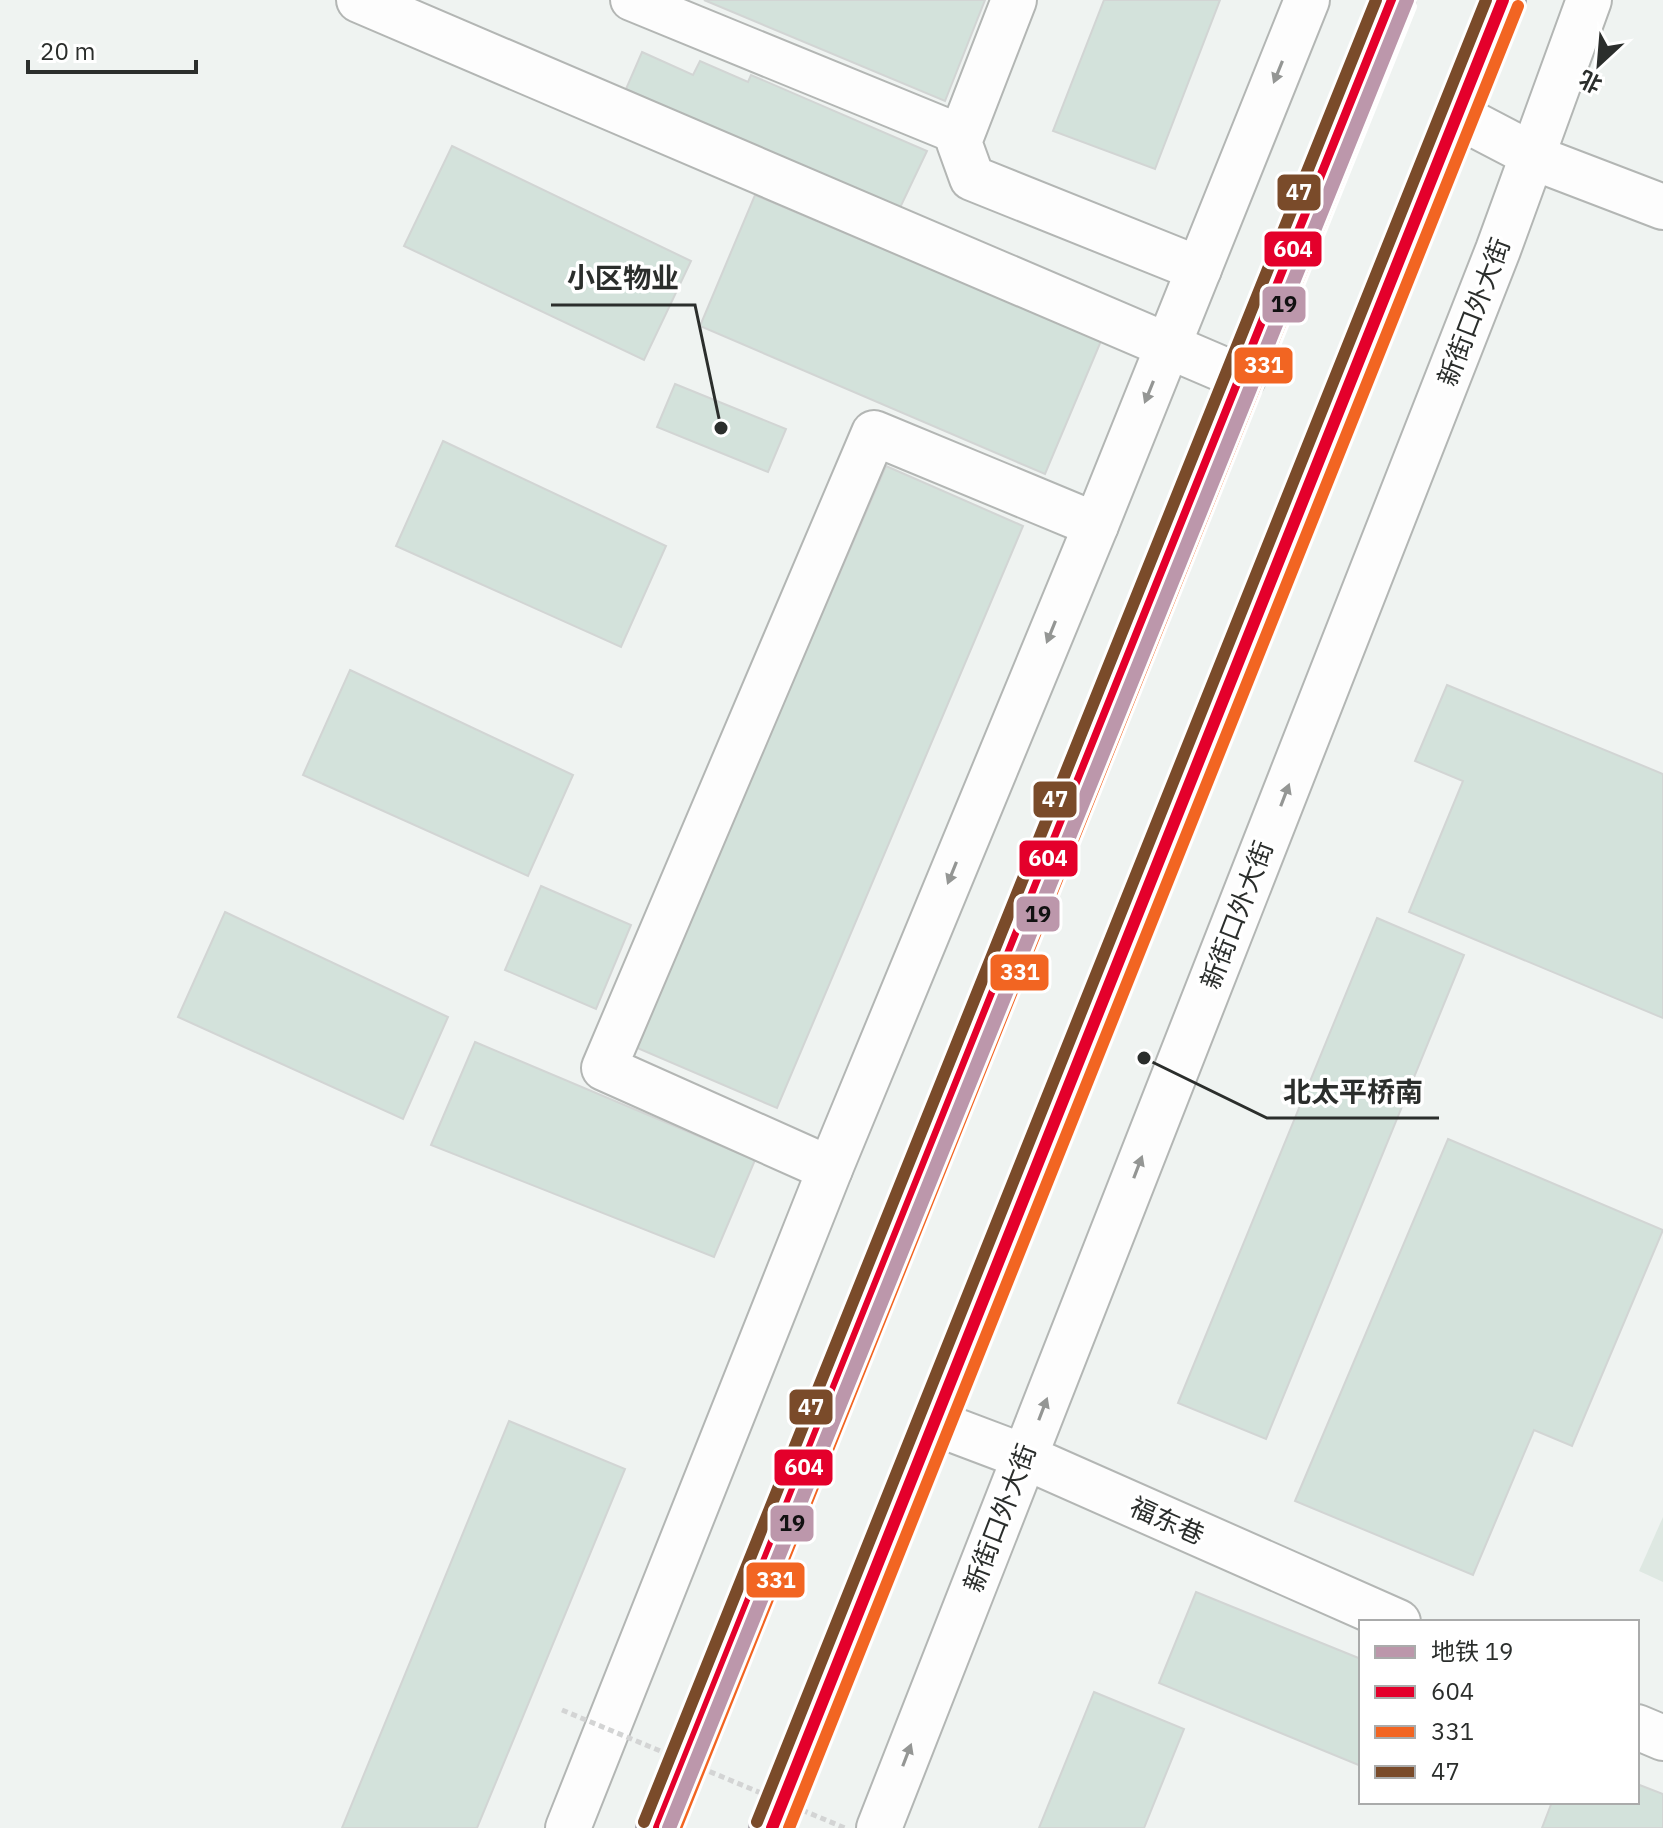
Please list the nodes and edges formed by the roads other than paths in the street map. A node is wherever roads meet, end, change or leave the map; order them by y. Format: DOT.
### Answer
graph roads {
  1 [pos="359,0"];
  2 [pos="631,0"];
  3 [pos="1014,0"];
  4 [pos="1307,0"];
  5 [pos="1393,0"];
  6 [pos="1503,0"];
  7 [pos="1589,0"];
  8 [pos="1458,116"];
  9 [pos="961,135"];
  10 [pos="1532,155"];
  11 [pos="1663,207"];
  12 [pos="1199,269"];
  13 [pos="1169,344"];
  14 [pos="1243,378"];
  15 [pos="1096,525"];
  16 [pos="830,1169"];
  17 [pos="935,1423"];
  18 [pos="1025,1457"];
  19 [pos="1393,1620"];
  20 [pos="1639,1728"];
  21 [pos="1663,1738"];
  22 [pos="568,1828"];
  23 [pos="659,1828"];
  24 [pos="772,1828"];
  25 [pos="879,1828"];
  1 -- 13 [label="street"];
  2 -- 9 [label="street"];
  3 -- 9 [label="street"];
  4 -- 12 [label="street, one-way"];
  5 -- 14 [label="main road"];
  6 -- 8 [label="main road"];
  7 -- 10 [label="street, 新街口外大街"];
  8 -- 10 [label="street"];
  8 -- 17 [label="main road"];
  9 -- 12 [label="street"];
  10 -- 11 [label="street"];
  18 -- 10 [label="street, 新街口外大街, one-way"];
  12 -- 13 [label="street"];
  13 -- 14 [label="street"];
  13 -- 15 [label="street, one-way"];
  14 -- 23 [label="main road"];
  15 -- 16 [label="street, one-way"];
  15 -- 16 [label="street"];
  16 -- 22 [label="street"];
  17 -- 18 [label="street, 福东巷"];
  17 -- 24 [label="main road"];
  18 -- 19 [label="street, 福东巷"];
  25 -- 18 [label="street, 新街口外大街, one-way"];
  20 -- 21 [label="street"];
}
